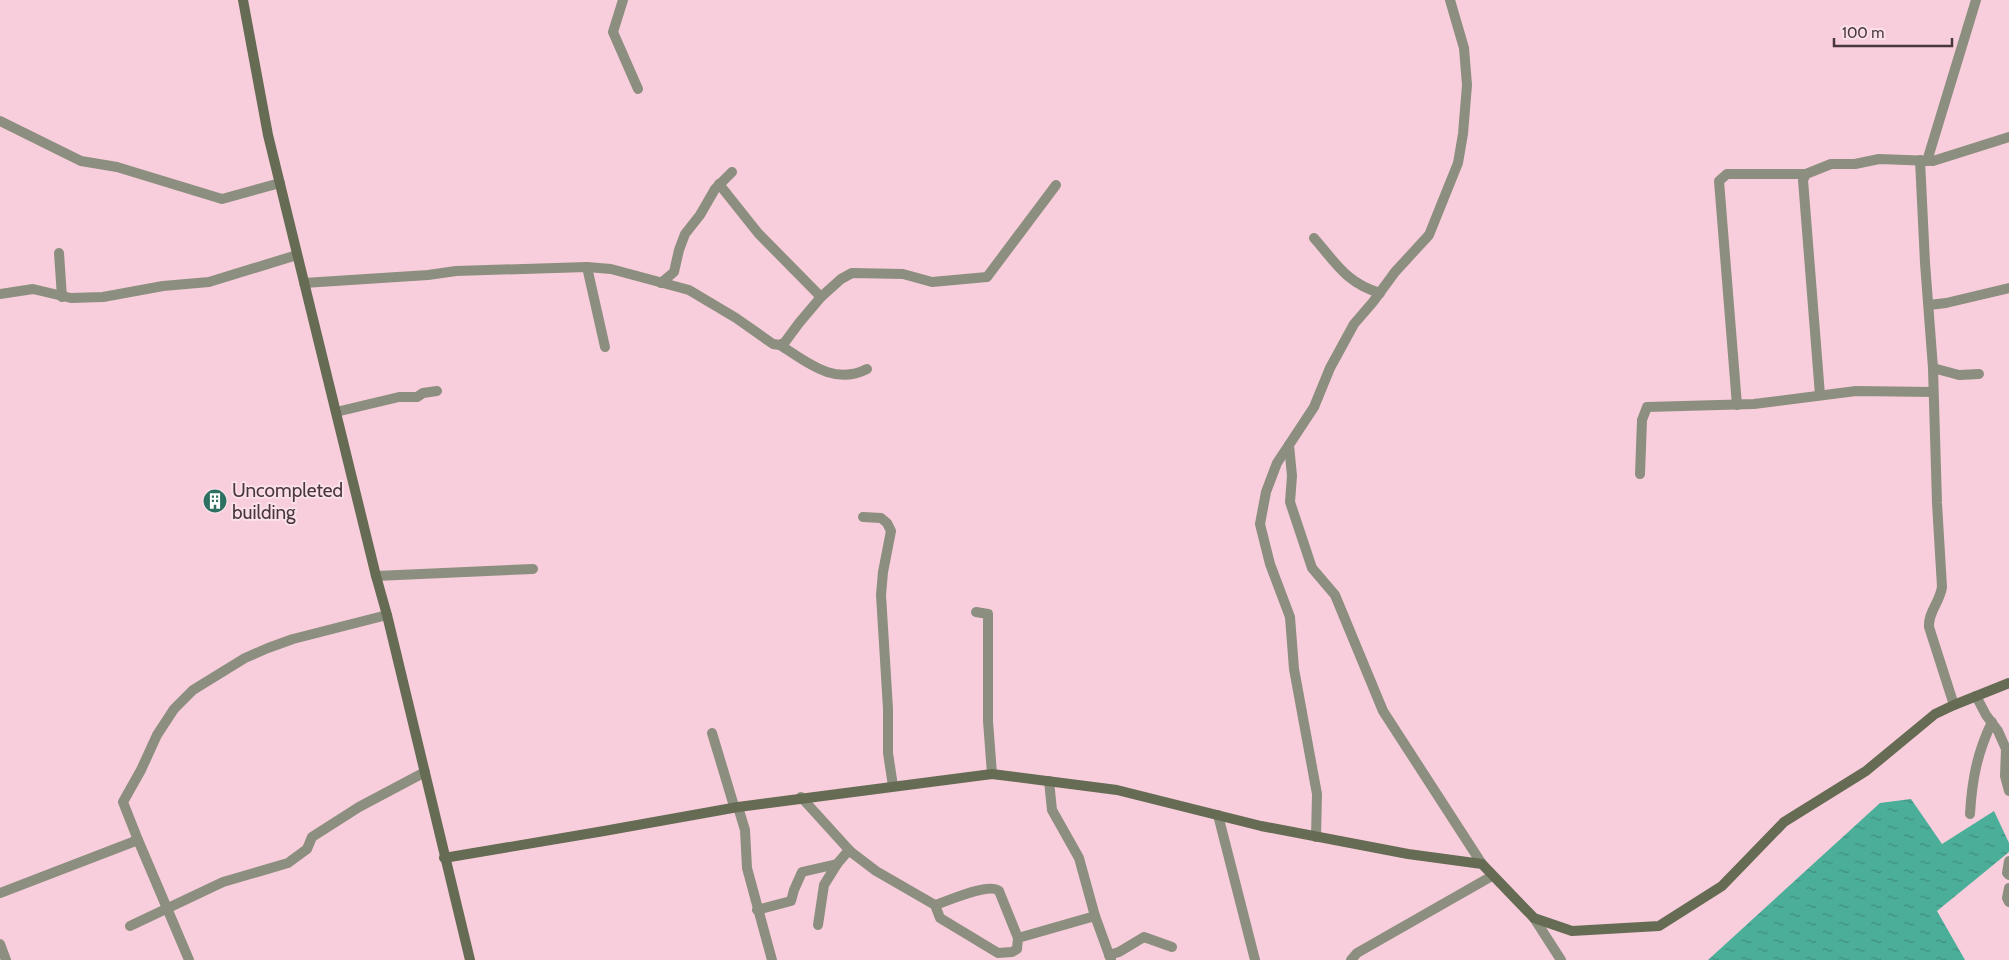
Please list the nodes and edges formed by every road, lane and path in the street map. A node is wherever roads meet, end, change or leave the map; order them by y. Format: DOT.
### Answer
graph roads {
  1 [pos="243,0"];
  2 [pos="623,0"];
  3 [pos="1450,0"];
  4 [pos="1976,0"];
  5 [pos="638,89"];
  6 [pos="0,121"];
  7 [pos="2009,137"];
  8 [pos="1923,160"];
  9 [pos="732,172"];
  10 [pos="1806,174"];
  11 [pos="280,183"];
  12 [pos="719,184"];
  13 [pos="1056,186"];
  14 [pos="1314,238"];
  15 [pos="60,253"];
  16 [pos="297,255"];
  17 [pos="586,267"];
  18 [pos="304,283"];
  19 [pos="661,283"];
  20 [pos="2009,288"];
  21 [pos="1380,293"];
  22 [pos="0,294"];
  23 [pos="62,297"];
  24 [pos="821,297"];
  25 [pos="1929,305"];
  26 [pos="780,345"];
  27 [pos="605,347"];
  28 [pos="1933,368"];
  29 [pos="867,369"];
  30 [pos="1979,374"];
  31 [pos="436,391"];
  32 [pos="1933,392"];
  33 [pos="1820,395"];
  34 [pos="1737,405"];
  35 [pos="336,412"];
  36 [pos="1289,445"];
  37 [pos="1640,474"];
  38 [pos="864,518"];
  39 [pos="533,569"];
  40 [pos="376,576"];
  41 [pos="976,612"];
  42 [pos="387,615"];
  43 [pos="2009,683"];
  44 [pos="1976,696"];
  45 [pos="1954,704"];
  46 [pos="1992,722"];
  47 [pos="712,733"];
  48 [pos="425,772"];
  49 [pos="992,774"];
  50 [pos="1049,781"];
  51 [pos="893,786"];
  52 [pos="2009,791"];
  53 [pos="801,797"];
  54 [pos="735,807"];
  55 [pos="1970,814"];
  56 [pos="1218,815"];
  57 [pos="1316,836"];
  58 [pos="138,840"];
  59 [pos="849,850"];
  60 [pos="444,858"];
  61 [pos="2009,861"];
  62 [pos="837,864"];
  63 [pos="1482,864"];
  64 [pos="2009,875"];
  65 [pos="1492,876"];
  66 [pos="2009,888"];
  67 [pos="0,893"];
  68 [pos="2009,902"];
  69 [pos="935,906"];
  70 [pos="168,907"];
  71 [pos="757,910"];
  72 [pos="1096,916"];
  73 [pos="1534,918"];
  74 [pos="818,925"];
  75 [pos="130,926"];
  76 [pos="1018,938"];
  77 [pos="0,944"];
  78 [pos="1172,947"];
  79 [pos="1110,957"];
  80 [pos="6,960"];
  81 [pos="189,960"];
  82 [pos="470,960"];
  83 [pos="772,960"];
  84 [pos="1255,960"];
  85 [pos="1351,960"];
  86 [pos="1561,960"];
  1 -- 11 [label="street"];
  2 -- 5 [label="street"];
  3 -- 21 [label="street"];
  4 -- 8 [label="street"];
  6 -- 11 [label="street"];
  7 -- 8 [label="street"];
  8 -- 10 [label="street"];
  8 -- 25 [label="street"];
  9 -- 12 [label="street"];
  10 -- 33 [label="street"];
  10 -- 34 [label="street"];
  11 -- 16 [label="street"];
  12 -- 19 [label="street"];
  12 -- 24 [label="street"];
  13 -- 24 [label="street"];
  14 -- 21 [label="street"];
  15 -- 23 [label="street"];
  16 -- 18 [label="street"];
  16 -- 23 [label="street"];
  17 -- 18 [label="street"];
  17 -- 19 [label="street"];
  17 -- 27 [label="street"];
  18 -- 35 [label="street"];
  19 -- 26 [label="street"];
  20 -- 25 [label="street"];
  21 -- 36 [label="street"];
  22 -- 23 [label="street"];
  24 -- 26 [label="street"];
  25 -- 28 [label="street"];
  26 -- 29 [label="street"];
  28 -- 30 [label="street"];
  28 -- 32 [label="street"];
  31 -- 35 [label="street"];
  32 -- 33 [label="street"];
  32 -- 45 [label="street"];
  33 -- 34 [label="street"];
  34 -- 37 [label="street"];
  35 -- 40 [label="street"];
  36 -- 57 [label="street"];
  36 -- 63 [label="street"];
  38 -- 51 [label="street"];
  39 -- 40 [label="street"];
  40 -- 42 [label="street"];
  41 -- 49 [label="street"];
  42 -- 48 [label="street"];
  42 -- 58 [label="street"];
  43 -- 44 [label="street"];
  44 -- 45 [label="street"];
  44 -- 46 [label="street"];
  45 -- 73 [label="street"];
  46 -- 52 [label="street"];
  46 -- 55 [label="street"];
  47 -- 54 [label="street"];
  48 -- 60 [label="street"];
  48 -- 70 [label="street"];
  49 -- 50 [label="street"];
  49 -- 51 [label="street"];
  50 -- 56 [label="street"];
  50 -- 72 [label="street"];
  51 -- 53 [label="street"];
  53 -- 54 [label="street"];
  53 -- 59 [label="street"];
  54 -- 60 [label="street"];
  54 -- 71 [label="street"];
  56 -- 57 [label="street"];
  56 -- 84 [label="street"];
  57 -- 63 [label="street"];
  58 -- 67 [label="street"];
  58 -- 70 [label="street"];
  59 -- 62 [label="street"];
  59 -- 69 [label="street"];
  60 -- 82 [label="street"];
  61 -- 64 [label="street"];
  62 -- 71 [label="street"];
  62 -- 74 [label="street"];
  63 -- 65 [label="street"];
  65 -- 73 [label="street"];
  65 -- 85 [label="street"];
  66 -- 68 [label="street"];
  69 -- 76 [label="street"];
  69 -- 76 [label="street"];
  70 -- 75 [label="street"];
  70 -- 81 [label="street"];
  71 -- 83 [label="street"];
  72 -- 76 [label="street"];
  72 -- 79 [label="street"];
  73 -- 86 [label="street"];
  77 -- 80 [label="street"];
  78 -- 79 [label="street"];
}
